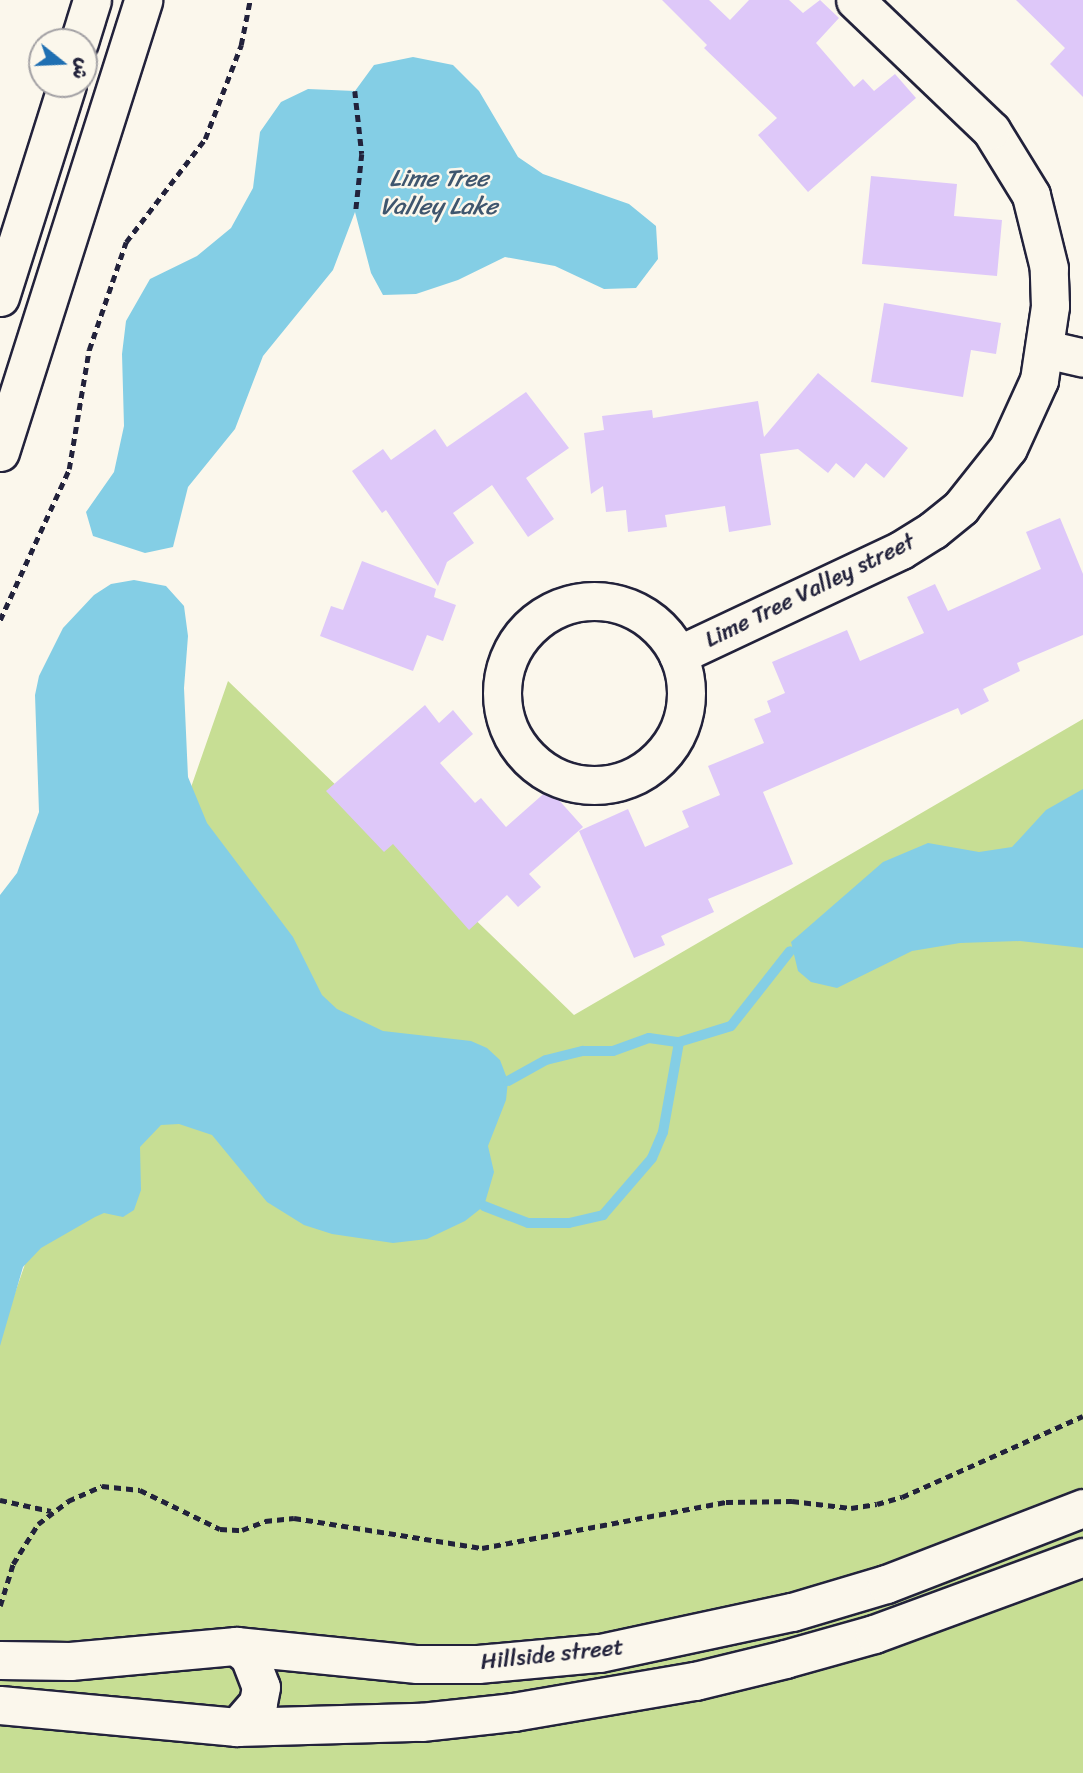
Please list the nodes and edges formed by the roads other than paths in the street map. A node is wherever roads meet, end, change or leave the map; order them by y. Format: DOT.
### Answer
graph roads {
  1 [pos="92,0"];
  2 [pos="143,0"];
  3 [pos="855,0"];
  4 [pos="83,28"];
  5 [pos="62,98"];
  6 [pos="0,297"];
  7 [pos="1045,349"];
  8 [pos="1083,358"];
  9 [pos="0,452"];
  10 [pos="678,655"];
  11 [pos="1083,1508"];
  12 [pos="1083,1557"];
  13 [pos="236,1646"];
  14 [pos="0,1660"];
  15 [pos="0,1705"];
  16 [pos="237,1727"];
  1 -- 4 [label="street"];
  2 -- 9 [label="street"];
  3 -- 7 [label="street, Lime Tree Valley street"];
  5 -- 6 [label="street"];
  7 -- 8 [label="street"];
  7 -- 10 [label="street, Lime Tree Valley street"];
  10 -- 10 [label="street, Lime Tree Valley street"];
  11 -- 13 [label="street, Hillside street"];
  12 -- 16 [label="street, Hillside street"];
  13 -- 14 [label="street, Hillside street"];
  13 -- 16 [label="street"];
  15 -- 16 [label="street, Hillside street"];
}
